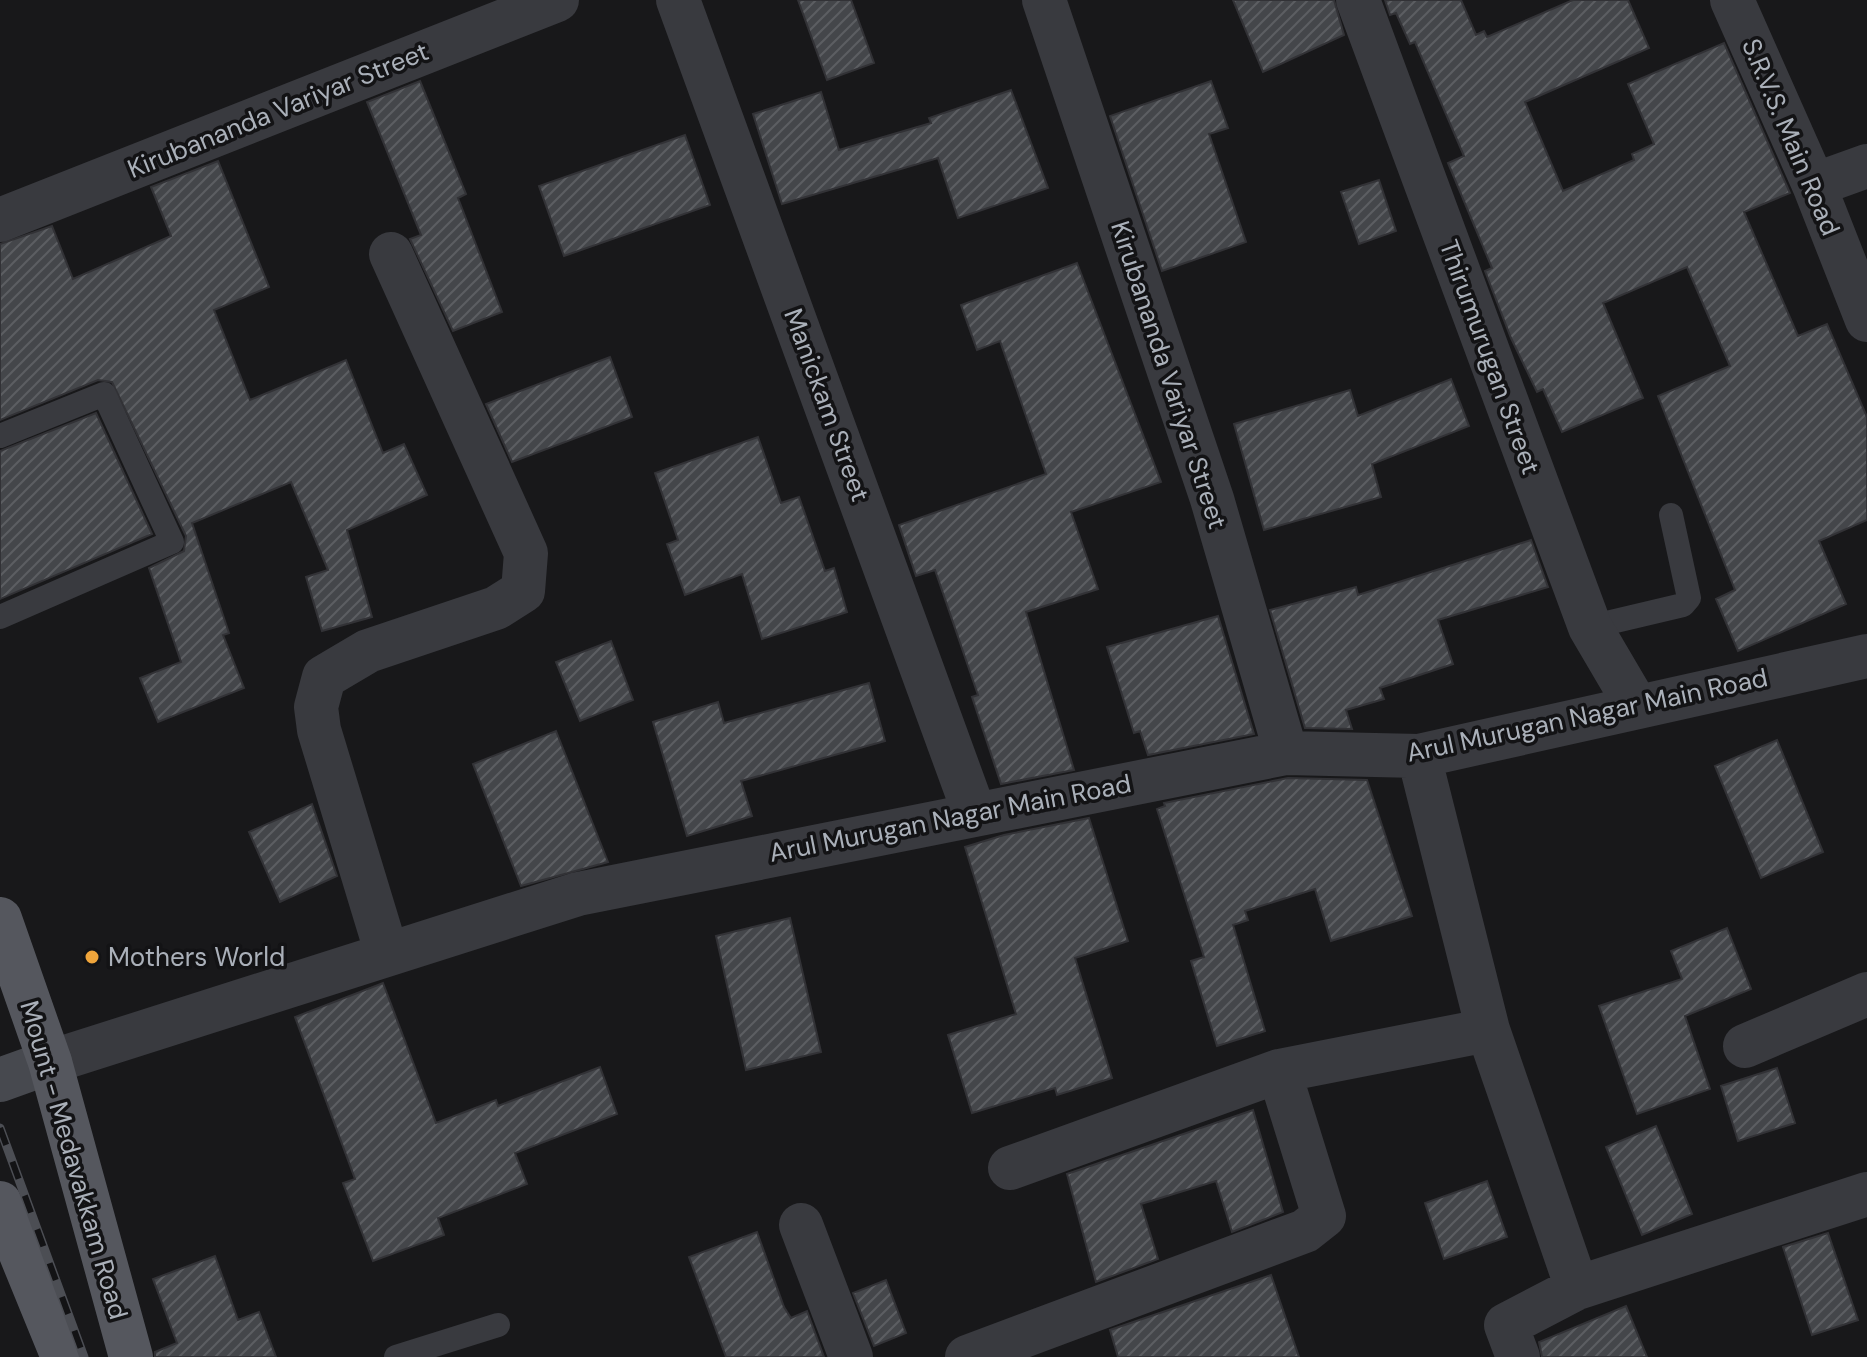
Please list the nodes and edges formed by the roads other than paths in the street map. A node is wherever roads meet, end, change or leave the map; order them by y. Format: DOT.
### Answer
graph roads {
  1 [pos="557,0"];
  2 [pos="678,0"];
  3 [pos="1044,0"];
  4 [pos="1358,0"];
  5 [pos="1732,0"];
  6 [pos="1867,166"];
  7 [pos="1814,185"];
  8 [pos="0,220"];
  9 [pos="391,254"];
  10 [pos="1867,320"];
  11 [pos="0,436"];
  12 [pos="1671,515"];
  13 [pos="0,617"];
  14 [pos="1590,627"];
  15 [pos="1867,656"];
  16 [pos="1637,707"];
  17 [pos="1286,753"];
  18 [pos="1419,756"];
  19 [pos="974,812"];
  20 [pos="0,919"];
  21 [pos="387,954"];
  22 [pos="1867,994"];
  23 [pos="1488,1030"];
  24 [pos="1745,1046"];
  25 [pos="50,1062"];
  26 [pos="1279,1071"];
  27 [pos="0,1080"];
  28 [pos="1010,1168"];
  29 [pos="0,1203"];
  30 [pos="1863,1206"];
  31 [pos="801,1225"];
  32 [pos="1577,1288"];
  33 [pos="498,1325"];
  34 [pos="63,1357"];
  35 [pos="131,1357"];
  36 [pos="396,1357"];
  37 [pos="851,1357"];
  38 [pos="967,1357"];
  39 [pos="1518,1357"];
  1 -- 8 [label="street, Kirubananda Variyar Street"];
  2 -- 19 [label="street, Manickam Street"];
  3 -- 17 [label="street, Kirubananda Variyar Street"];
  4 -- 14 [label="street, Thirumurugan Street"];
  5 -- 7 [label="street, S.R.V.S. Main Road"];
  6 -- 7 [label="street"];
  7 -- 10 [label="street, S.R.V.S. Main Road"];
  9 -- 21 [label="street"];
  11 -- 13 [label="lane"];
  12 -- 14 [label="lane"];
  14 -- 16 [label="street, Thirumurugan Street"];
  15 -- 16 [label="street, Arul Murugan Nagar Main Road"];
  16 -- 18 [label="street, Arul Murugan Nagar Main Road"];
  17 -- 18 [label="street, Arul Murugan Nagar Main Road"];
  17 -- 19 [label="street, Arul Murugan Nagar Main Road"];
  18 -- 23 [label="street"];
  19 -- 21 [label="street, Arul Murugan Nagar Main Road"];
  20 -- 25 [label="main road, Mount - Medavakkam Road"];
  21 -- 25 [label="street, Arul Murugan Nagar Main Road"];
  22 -- 24 [label="street"];
  23 -- 26 [label="street"];
  23 -- 32 [label="street"];
  25 -- 27 [label="street"];
  25 -- 35 [label="main road, Mount - Medavakkam Road"];
  26 -- 28 [label="street"];
  26 -- 38 [label="street"];
  29 -- 34 [label="main road"];
  30 -- 32 [label="street"];
  31 -- 37 [label="street"];
  32 -- 39 [label="street"];
  33 -- 36 [label="lane"];
}
